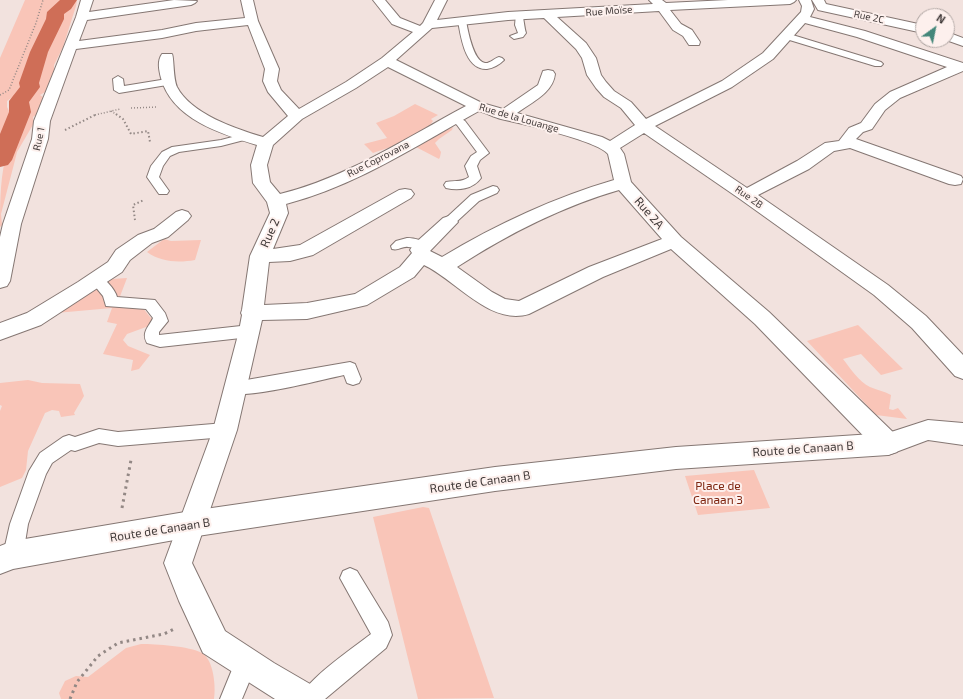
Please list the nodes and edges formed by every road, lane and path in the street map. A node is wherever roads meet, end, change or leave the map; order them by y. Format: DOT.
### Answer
graph roads {
  1 [pos="43,0"];
  2 [pos="87,0"];
  3 [pos="247,0"];
  4 [pos="379,0"];
  5 [pos="441,0"];
  6 [pos="654,0"];
  7 [pos="790,0"];
  8 [pos="805,0"];
  9 [pos="818,0"];
  10 [pos="191,1"];
  11 [pos="664,8"];
  12 [pos="548,15"];
  13 [pos="519,16"];
  14 [pos="82,17"];
  15 [pos="802,18"];
  16 [pos="252,21"];
  17 [pos="462,21"];
  18 [pos="425,27"];
  19 [pos="915,27"];
  20 [pos="514,36"];
  21 [pos="786,36"];
  22 [pos="694,42"];
  23 [pos="71,46"];
  24 [pos="167,57"];
  25 [pos="499,60"];
  26 [pos="387,61"];
  27 [pos="878,64"];
  28 [pos="548,74"];
  29 [pos="118,80"];
  30 [pos="167,82"];
  31 [pos="127,90"];
  32 [pos="0,95"];
  33 [pos="183,104"];
  34 [pos="477,106"];
  35 [pos="125,108"];
  36 [pos="111,111"];
  37 [pos="504,115"];
  38 [pos="297,116"];
  39 [pos="455,118"];
  40 [pos="645,127"];
  41 [pos="244,137"];
  42 [pos="40,139"];
  43 [pos="847,141"];
  44 [pos="266,143"];
  45 [pos="612,147"];
  46 [pos="166,154"];
  47 [pos="955,180"];
  48 [pos="623,183"];
  49 [pos="450,185"];
  50 [pos="493,190"];
  51 [pos="163,191"];
  52 [pos="405,194"];
  53 [pos="746,195"];
  54 [pos="276,201"];
  55 [pos="182,216"];
  56 [pos="449,222"];
  57 [pos="674,242"];
  58 [pos="397,246"];
  59 [pos="423,252"];
  60 [pos="260,256"];
  61 [pos="443,266"];
  62 [pos="96,280"];
  63 [pos="0,281"];
  64 [pos="251,322"];
  65 [pos="0,332"];
  66 [pos="963,370"];
  67 [pos="354,379"];
  68 [pos="235,388"];
  69 [pos="225,430"];
  70 [pos="963,434"];
  71 [pos="135,438"];
  72 [pos="888,444"];
  73 [pos="191,524"];
  74 [pos="118,537"];
  75 [pos="7,558"];
  76 [pos="350,578"];
  77 [pos="202,616"];
  78 [pos="246,663"];
  79 [pos="70,699"];
  80 [pos="231,699"];
  81 [pos="306,699"];
  82 [pos="310,699"];
  1 -- 32 [label="path"];
  2 -- 14 [label="street, Rue 1"];
  3 -- 16 [label="street"];
  4 -- 18 [label="street"];
  5 -- 18 [label="street"];
  6 -- 11 [label="street"];
  7 -- 11 [label="street, Rue Moïse"];
  8 -- 15 [label="street"];
  9 -- 19 [label="street, Rue 2C"];
  10 -- 14 [label="street"];
  11 -- 12 [label="street, Rue Moïse"];
  11 -- 22 [label="street"];
  12 -- 13 [label="street, Rue Moïse"];
  12 -- 40 [label="street, Rue 2B"];
  13 -- 17 [label="street, Rue Moïse"];
  13 -- 20 [label="lane"];
  14 -- 23 [label="street, Rue 1"];
  15 -- 21 [label="street"];
  15 -- 43 [label="street"];
  16 -- 23 [label="street"];
  16 -- 38 [label="street"];
  17 -- 18 [label="street, Rue Moïse"];
  17 -- 25 [label="lane"];
  18 -- 26 [label="street"];
  21 -- 27 [label="lane"];
  21 -- 40 [label="street"];
  23 -- 42 [label="street, Rue 1"];
  24 -- 30 [label="street"];
  26 -- 34 [label="street, Rue de la Louange"];
  26 -- 38 [label="street"];
  28 -- 37 [label="street"];
  29 -- 31 [label="lane"];
  30 -- 31 [label="lane"];
  30 -- 33 [label="street"];
  31 -- 35 [label="path"];
  33 -- 35 [label="path"];
  33 -- 41 [label="street"];
  34 -- 37 [label="street, Rue de la Louange"];
  34 -- 39 [label="street, Rue Coprovana"];
  35 -- 36 [label="path"];
  36 -- 42 [label="path"];
  36 -- 46 [label="path"];
  37 -- 45 [label="street, Rue de la Louange"];
  38 -- 44 [label="street"];
  39 -- 49 [label="lane"];
  39 -- 54 [label="street, Rue Coprovana"];
  40 -- 45 [label="street"];
  40 -- 53 [label="street, Rue 2B"];
  41 -- 44 [label="street"];
  41 -- 46 [label="lane"];
  42 -- 63 [label="street, Rue 1"];
  43 -- 47 [label="street"];
  43 -- 53 [label="street"];
  44 -- 54 [label="street, Rue 2"];
  45 -- 48 [label="street, Rue 2A"];
  46 -- 51 [label="lane"];
  48 -- 57 [label="street, Rue 2A"];
  48 -- 61 [label="street"];
  50 -- 56 [label="lane"];
  52 -- 60 [label="street"];
  53 -- 66 [label="street, Rue 2B"];
  54 -- 60 [label="street, Rue 2"];
  55 -- 62 [label="street"];
  56 -- 59 [label="street"];
  57 -- 61 [label="street"];
  57 -- 72 [label="street, Rue 2A"];
  58 -- 59 [label="lane"];
  59 -- 61 [label="street"];
  59 -- 64 [label="street"];
  60 -- 64 [label="street, Rue 2"];
  62 -- 64 [label="lane"];
  62 -- 65 [label="street"];
  64 -- 68 [label="street, Rue 2"];
  67 -- 68 [label="lane"];
  68 -- 69 [label="street, Rue 2"];
  69 -- 71 [label="lane"];
  69 -- 73 [label="street, Rue 2"];
  70 -- 72 [label="street, Route de Canaan B"];
  71 -- 74 [label="path"];
  71 -- 75 [label="lane"];
  72 -- 73 [label="street, Route de Canaan B"];
  73 -- 74 [label="street, Route de Canaan B"];
  73 -- 77 [label="street, Rue 2"];
  74 -- 75 [label="street, Route de Canaan B"];
  76 -- 82 [label="lane"];
  77 -- 78 [label="street, Rue 2"];
  77 -- 79 [label="path"];
  78 -- 80 [label="lane"];
  78 -- 81 [label="street, Rue 2"];
}
